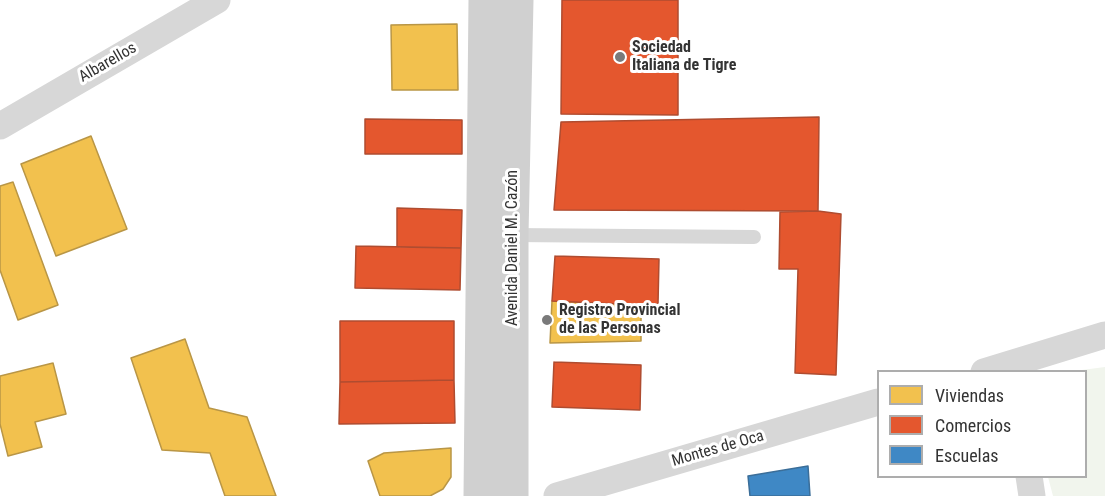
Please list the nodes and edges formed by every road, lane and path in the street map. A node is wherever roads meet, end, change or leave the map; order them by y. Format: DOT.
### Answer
graph roads {
  1 [pos="217,0"];
  2 [pos="485,0"];
  3 [pos="517,0"];
  4 [pos="0,126"];
  5 [pos="512,235"];
  6 [pos="754,237"];
  7 [pos="1105,335"];
  8 [pos="1010,368"];
  9 [pos="877,403"];
  10 [pos="1029,478"];
  11 [pos="480,496"];
  12 [pos="512,496"];
  13 [pos="557,496"];
  14 [pos="1032,496"];
  1 -- 4 [label="street, Albarellos"];
  2 -- 11 [label="main road, Avenida Daniel M. Cazón"];
  3 -- 5 [label="main road, Avenida Daniel M. Cazón"];
  5 -- 6 [label="lane"];
  5 -- 12 [label="main road, Avenida Daniel M. Cazón"];
  7 -- 8 [label="street"];
  9 -- 13 [label="street, Montes de Oca"];
  10 -- 14 [label="street"];
}
